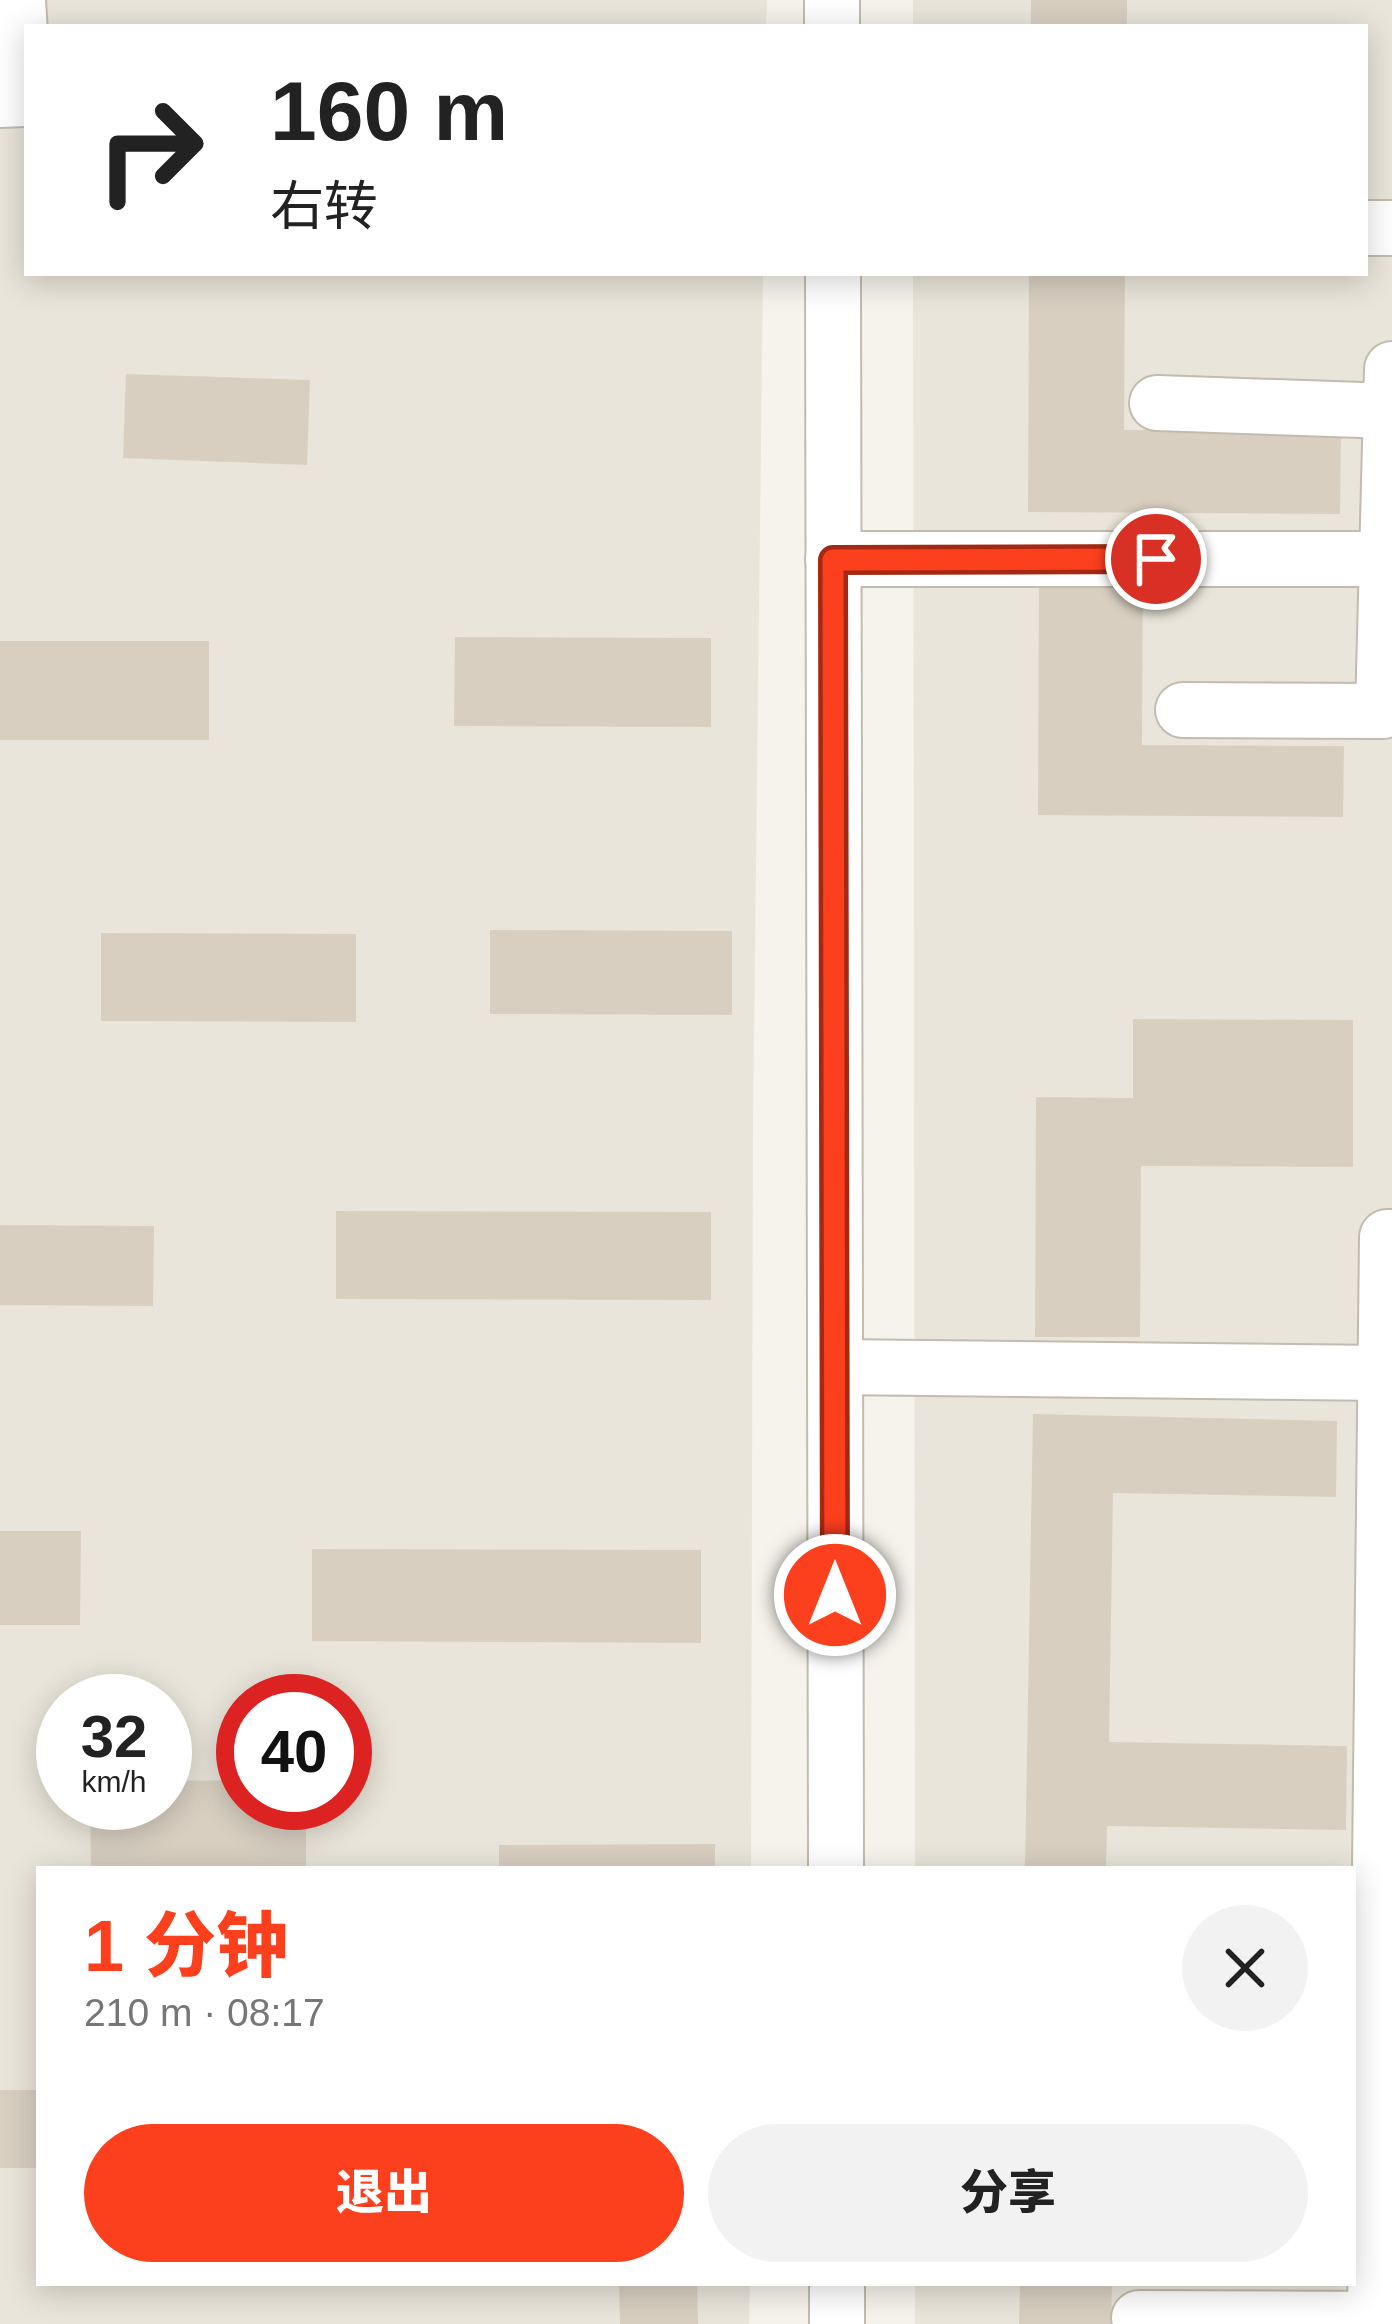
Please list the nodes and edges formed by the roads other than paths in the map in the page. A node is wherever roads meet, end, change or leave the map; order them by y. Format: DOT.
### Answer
graph roads {
  1 [pos="18,0"];
  2 [pos="0,100"];
  3 [pos="832,276"];
  4 [pos="1392,369"];
  5 [pos="1157,403"];
  6 [pos="1391,410"];
  7 [pos="1389,559"];
  8 [pos="833,560"];
  9 [pos="1183,710"];
  10 [pos="1392,1238"];
  11 [pos="835,1367"];
  12 [pos="1386,1373"];
  13 [pos="836,1866"];
  14 [pos="1375,2001"];
  15 [pos="837,2286"];
  16 [pos="1139,2318"];
  17 [pos="1383,2319"];
  18 [pos="837,2324"];
  1 -- 2 [label="street"];
  3 -- 8 [label="street"];
  4 -- 6 [label="street"];
  5 -- 6 [label="street"];
  6 -- 7 [label="street"];
  7 -- 8 [label="street"];
  7 -- 9 [label="street"];
  8 -- 11 [label="street"];
  10 -- 12 [label="street"];
  11 -- 12 [label="street"];
  11 -- 13 [label="street"];
  12 -- 14 [label="street"];
  14 -- 17 [label="street"];
  15 -- 18 [label="street"];
  16 -- 17 [label="street"];
}
